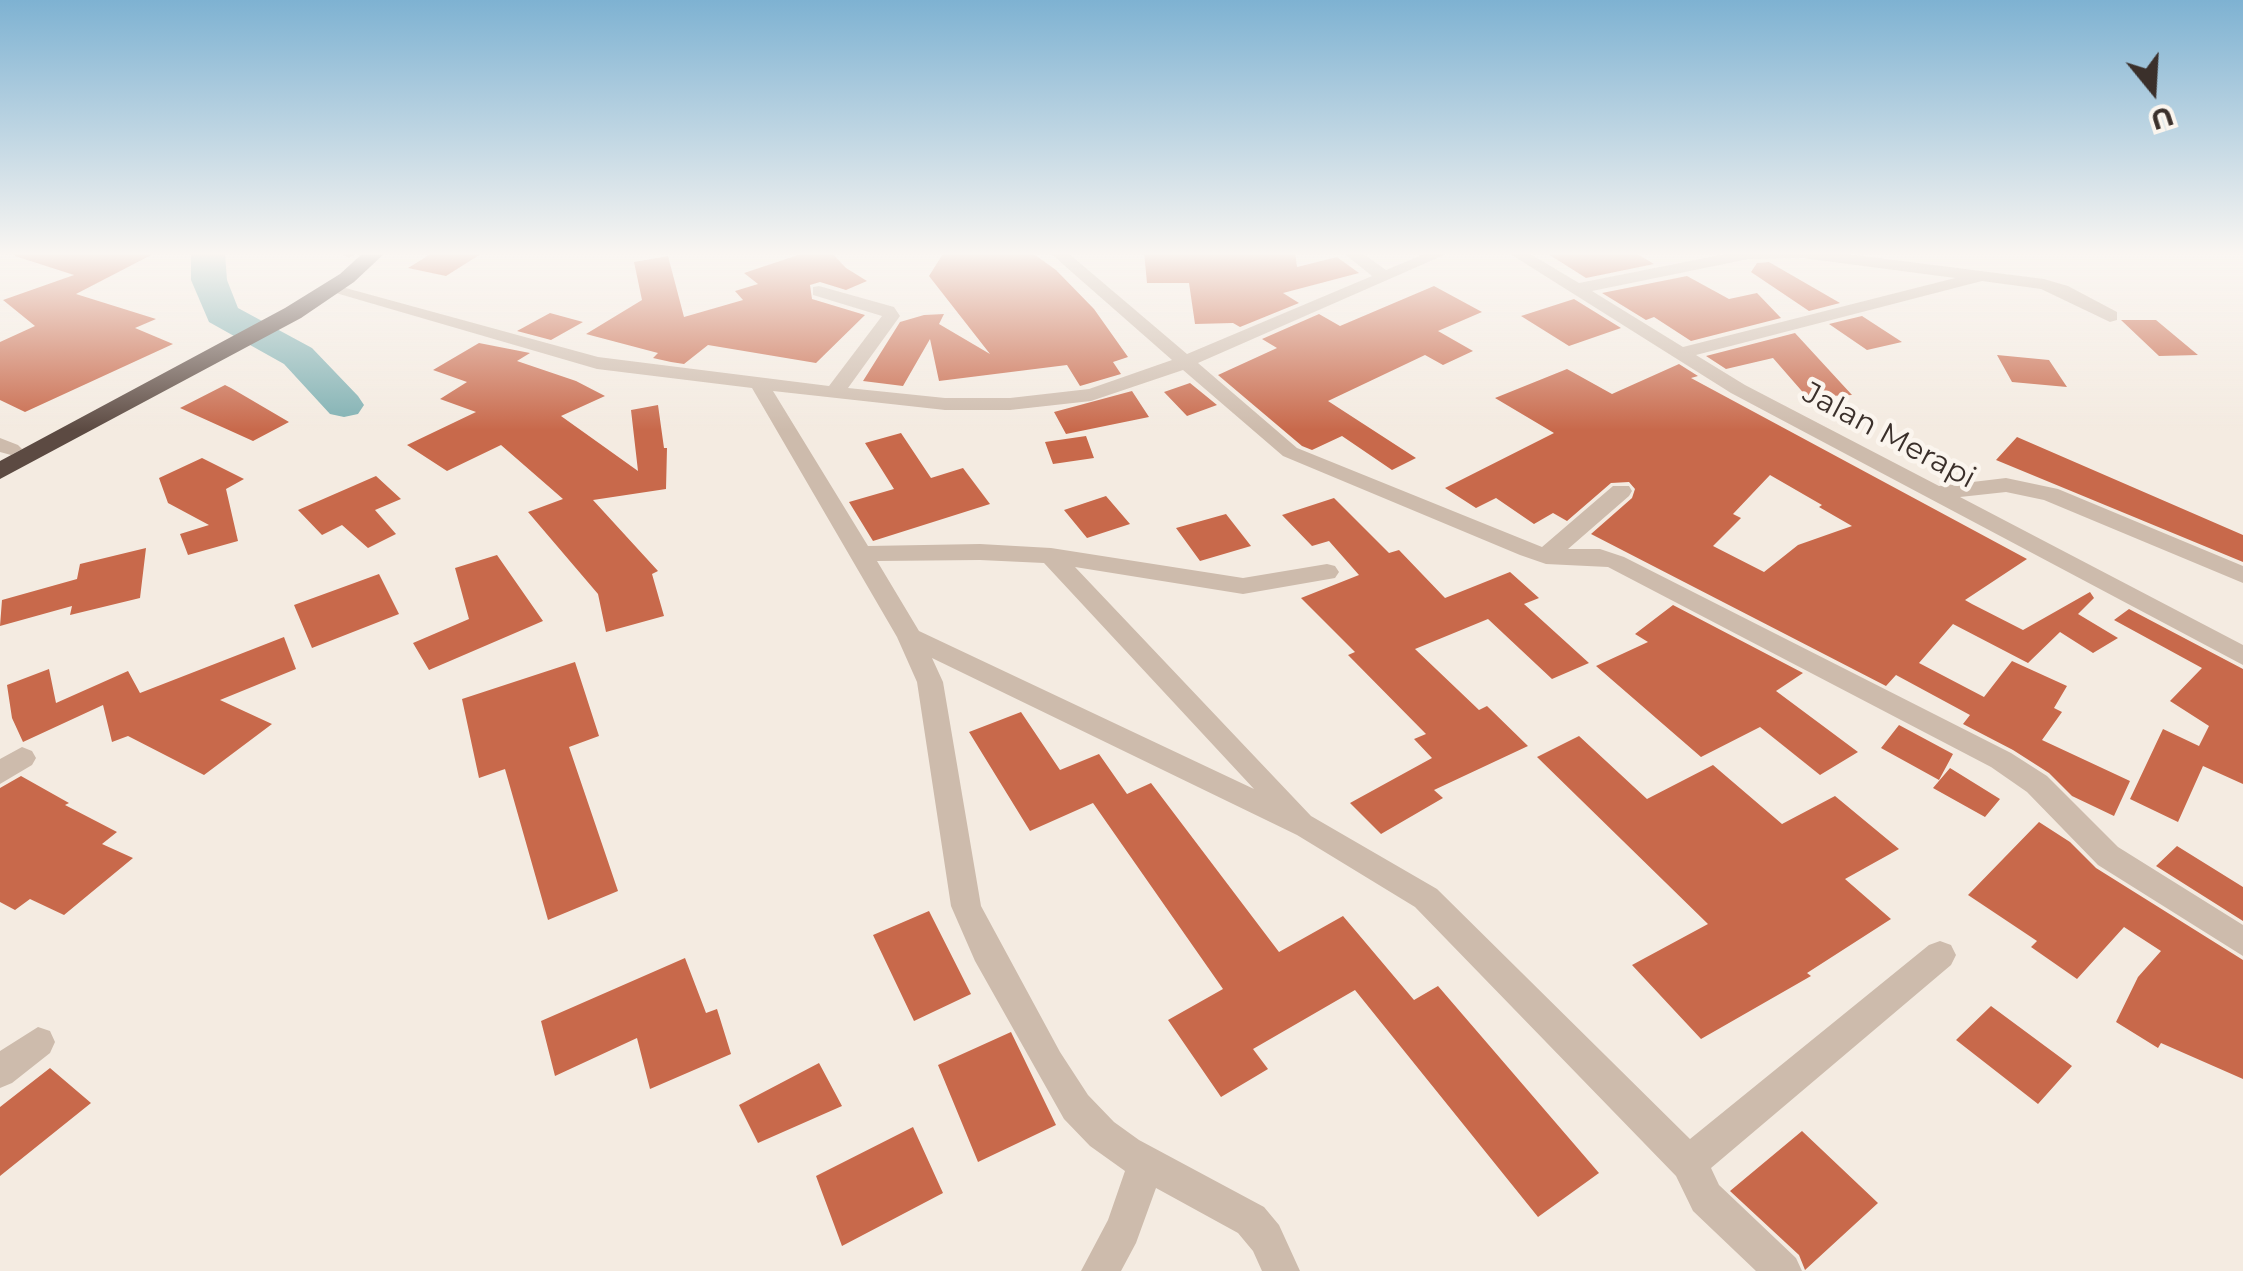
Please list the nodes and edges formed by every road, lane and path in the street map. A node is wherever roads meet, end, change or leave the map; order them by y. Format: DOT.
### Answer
graph roads {
  1 [pos="280,311"];
  2 [pos="411,311"];
  3 [pos="889,311"];
  4 [pos="1126,311"];
  5 [pos="1305,311"];
  6 [pos="1612,311"];
  7 [pos="1845,311"];
  8 [pos="2101,311"];
  9 [pos="2110,316"];
  10 [pos="1680,354"];
  11 [pos="1186,363"];
  12 [pos="760,384"];
  13 [pos="834,393"];
  14 [pos="3,455"];
  15 [pos="1621,491"];
  16 [pos="1932,494"];
  17 [pos="860,554"];
  18 [pos="1051,556"];
  19 [pos="1546,556"];
  20 [pos="1327,572"];
  21 [pos="2243,575"];
  22 [pos="910,637"];
  23 [pos="2243,656"];
  24 [pos="1307,827"];
  25 [pos="2243,942"];
  26 [pos="1940,955"];
  27 [pos="38,1042"];
  28 [pos="0,1072"];
  29 [pos="1688,1163"];
  30 [pos="1146,1164"];
  31 [pos="1100,1271"];
  32 [pos="1280,1271"];
  33 [pos="1783,1271"];
  1 -- 14 [label="highway"];
  2 -- 12 [label="street"];
  3 -- 13 [label="street"];
  4 -- 11 [label="street"];
  5 -- 11 [label="street"];
  6 -- 10 [label="street, Jalan Merapi"];
  7 -- 10 [label="street"];
  8 -- 9 [label="street"];
  10 -- 16 [label="street, Jalan Merapi"];
  11 -- 13 [label="street"];
  11 -- 19 [label="street"];
  12 -- 13 [label="street"];
  12 -- 17 [label="street"];
  15 -- 19 [label="street"];
  16 -- 21 [label="street"];
  16 -- 23 [label="street, Jalan Merapi"];
  17 -- 18 [label="street"];
  17 -- 22 [label="street"];
  18 -- 20 [label="street"];
  18 -- 24 [label="street"];
  19 -- 25 [label="street"];
  22 -- 24 [label="street"];
  22 -- 30 [label="street"];
  24 -- 29 [label="street"];
  26 -- 29 [label="street"];
  27 -- 28 [label="street"];
  29 -- 33 [label="street"];
  30 -- 31 [label="street"];
  30 -- 32 [label="street"];
}
